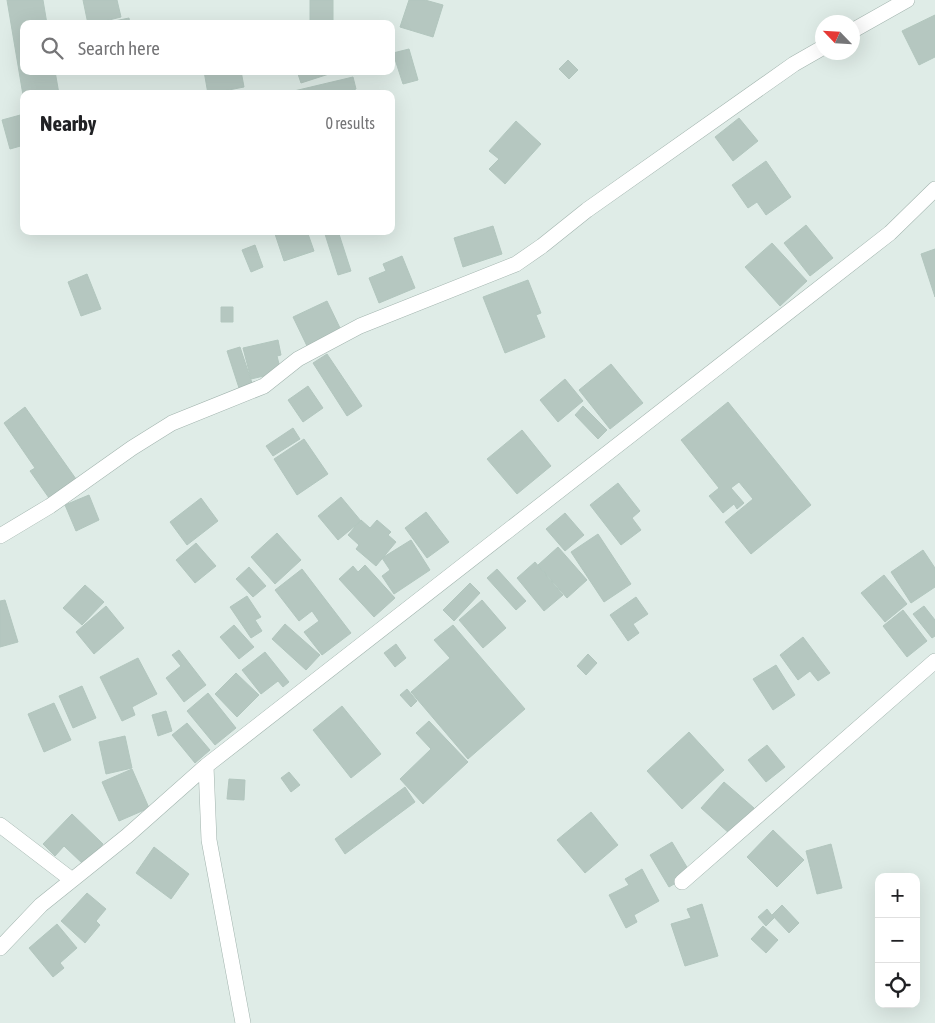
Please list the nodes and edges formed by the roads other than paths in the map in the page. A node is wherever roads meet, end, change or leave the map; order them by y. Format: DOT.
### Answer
graph roads {
  1 [pos="907,0"];
  2 [pos="860,26"];
  3 [pos="815,52"];
  4 [pos="935,189"];
  5 [pos="0,536"];
  6 [pos="935,661"];
  7 [pos="206,766"];
  8 [pos="0,825"];
  9 [pos="72,880"];
  10 [pos="682,882"];
  11 [pos="0,948"];
  12 [pos="243,1023"];
  1 -- 2 [label="street"];
  3 -- 5 [label="street"];
  4 -- 7 [label="street"];
  6 -- 10 [label="street"];
  7 -- 9 [label="street"];
  7 -- 12 [label="street"];
  8 -- 9 [label="street"];
  9 -- 11 [label="street"];
}
